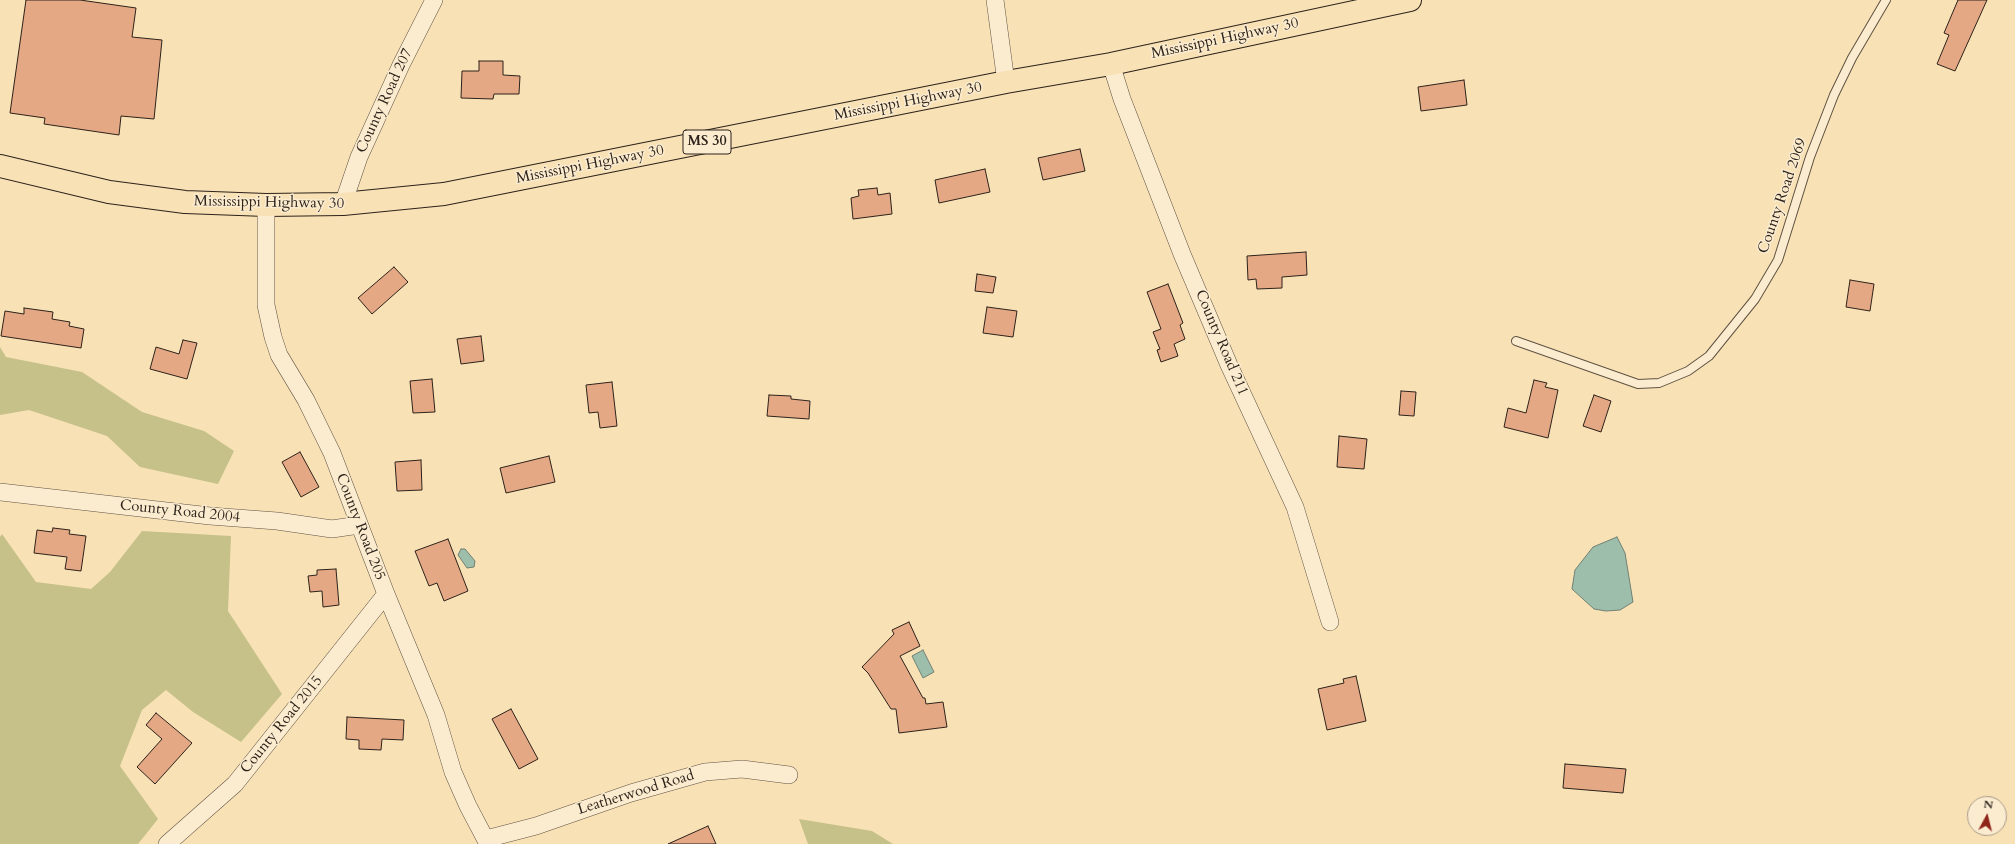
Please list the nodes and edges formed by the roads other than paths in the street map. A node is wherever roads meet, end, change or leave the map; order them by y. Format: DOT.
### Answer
graph roads {
  1 [pos="434,0"];
  2 [pos="995,0"];
  3 [pos="1410,0"];
  4 [pos="1886,0"];
  5 [pos="1111,64"];
  6 [pos="1006,82"];
  7 [pos="0,166"];
  8 [pos="343,204"];
  9 [pos="266,205"];
  10 [pos="1516,342"];
  11 [pos="0,492"];
  12 [pos="360,525"];
  13 [pos="386,594"];
  14 [pos="1330,622"];
  15 [pos="789,775"];
  16 [pos="487,842"];
  17 [pos="167,844"];
  1 -- 8 [label="street, County Road 207"];
  2 -- 6 [label="street"];
  3 -- 5 [label="main road, Mississippi Highway 30 / MS 30"];
  4 -- 10 [label="lane, County Road 2069"];
  5 -- 6 [label="main road, Mississippi Highway 30 / MS 30"];
  5 -- 14 [label="street, County Road 211"];
  6 -- 8 [label="main road, Mississippi Highway 30 / MS 30"];
  7 -- 9 [label="main road, Mississippi Highway 30 / MS 30"];
  8 -- 9 [label="main road, Mississippi Highway 30 / MS 30"];
  9 -- 12 [label="street, County Road 205"];
  11 -- 12 [label="street, County Road 2004"];
  12 -- 13 [label="street, County Road 205"];
  13 -- 16 [label="street, County Road 205"];
  13 -- 17 [label="street, County Road 2015"];
  15 -- 16 [label="street, Leatherwood Road"];
}
